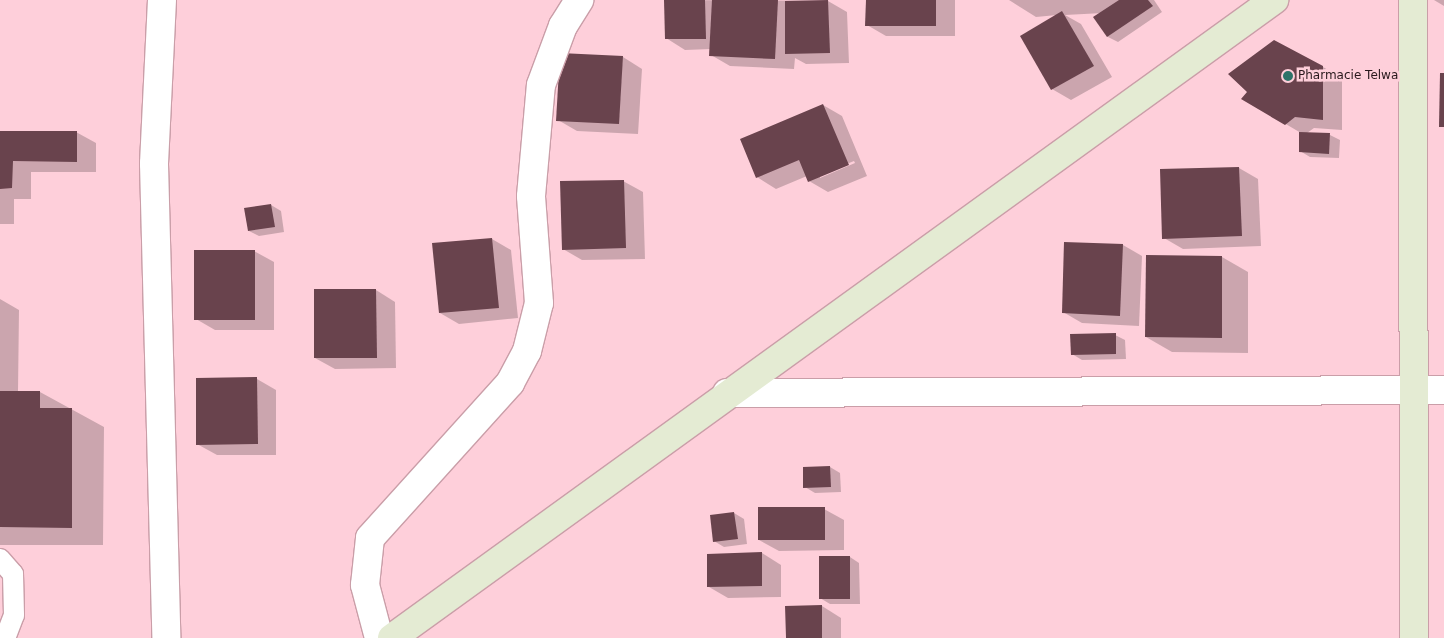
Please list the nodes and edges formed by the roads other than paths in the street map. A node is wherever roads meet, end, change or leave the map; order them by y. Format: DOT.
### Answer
graph roads {
  1 [pos="162,0"];
  2 [pos="579,0"];
  3 [pos="1274,0"];
  4 [pos="1413,0"];
  5 [pos="1444,390"];
  6 [pos="1414,391"];
  7 [pos="727,393"];
  8 [pos="0,559"];
  9 [pos="5,638"];
  10 [pos="166,638"];
  11 [pos="379,638"];
  12 [pos="392,638"];
  13 [pos="1414,638"];
  1 -- 10 [label="street"];
  2 -- 11 [label="street"];
  3 -- 7 [label="main road"];
  4 -- 6 [label="main road"];
  5 -- 6 [label="street"];
  6 -- 7 [label="street"];
  6 -- 13 [label="main road"];
  7 -- 12 [label="main road"];
  8 -- 9 [label="lane"];
}
